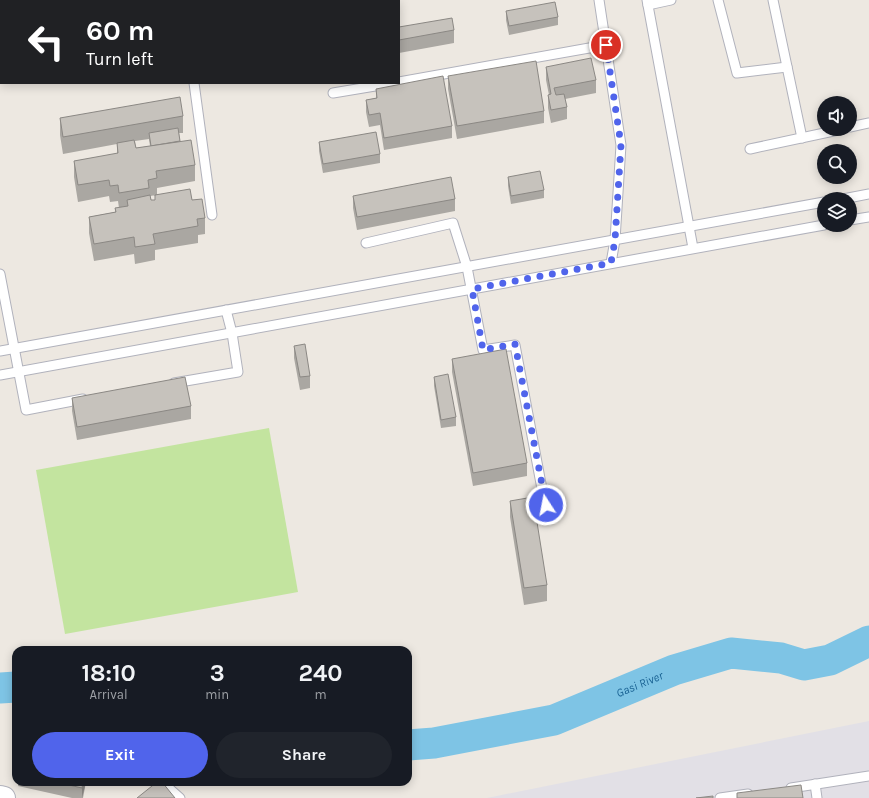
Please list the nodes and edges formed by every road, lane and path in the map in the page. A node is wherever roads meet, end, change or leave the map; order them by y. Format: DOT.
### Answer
graph roads {
  1 [pos="599,0"];
  2 [pos="670,0"];
  3 [pos="718,0"];
  4 [pos="772,0"];
  5 [pos="647,3"];
  6 [pos="606,45"];
  7 [pos="787,67"];
  8 [pos="400,82"];
  9 [pos="194,84"];
  10 [pos="380,84"];
  11 [pos="333,93"];
  12 [pos="869,123"];
  13 [pos="857,126"];
  14 [pos="817,135"];
  15 [pos="802,138"];
  16 [pos="750,149"];
  17 [pos="869,194"];
  18 [pos="857,196"];
  19 [pos="817,203"];
  20 [pos="212,215"];
  21 [pos="869,217"];
  22 [pos="857,219"];
  23 [pos="688,226"];
  24 [pos="817,226"];
  25 [pos="615,240"];
  26 [pos="366,243"];
  27 [pos="693,248"];
  28 [pos="611,263"];
  29 [pos="467,267"];
  30 [pos="0,274"];
  31 [pos="472,289"];
  32 [pos="226,310"];
  33 [pos="232,333"];
  34 [pos="14,349"];
  35 [pos="0,351"];
  36 [pos="19,372"];
  37 [pos="0,376"];
  38 [pos="167,384"];
  39 [pos="89,398"];
  40 [pos="546,505"];
  41 [pos="869,776"];
  42 [pos="815,784"];
  43 [pos="166,786"];
  44 [pos="784,789"];
  45 [pos="754,793"];
  46 [pos="0,797"];
  47 [pos="4,798"];
  48 [pos="180,798"];
  49 [pos="720,798"];
  50 [pos="723,798"];
  51 [pos="817,798"];
  1 -- 6 [label="lane"];
  2 -- 5 [label="lane"];
  3 -- 7 [label="lane"];
  4 -- 7 [label="lane"];
  5 -- 23 [label="lane"];
  6 -- 8 [label="lane"];
  6 -- 25 [label="lane"];
  7 -- 15 [label="lane"];
  9 -- 20 [label="lane"];
  10 -- 11 [label="lane"];
  12 -- 13 [label="lane"];
  14 -- 15 [label="lane"];
  15 -- 16 [label="lane"];
  17 -- 18 [label="lane"];
  19 -- 23 [label="lane"];
  21 -- 22 [label="lane"];
  23 -- 25 [label="lane"];
  23 -- 27 [label="lane"];
  24 -- 27 [label="lane"];
  25 -- 28 [label="lane"];
  25 -- 29 [label="lane"];
  26 -- 29 [label="lane"];
  27 -- 28 [label="lane"];
  28 -- 31 [label="lane"];
  29 -- 31 [label="lane"];
  29 -- 32 [label="lane"];
  30 -- 34 [label="lane"];
  31 -- 33 [label="lane"];
  31 -- 40 [label="lane"];
  32 -- 33 [label="lane"];
  32 -- 34 [label="lane"];
  33 -- 36 [label="lane"];
  33 -- 38 [label="lane"];
  34 -- 35 [label="lane"];
  34 -- 36 [label="lane"];
  36 -- 37 [label="lane"];
  36 -- 39 [label="lane"];
  41 -- 42 [label="lane"];
  42 -- 44 [label="lane"];
  42 -- 51 [label="lane"];
  43 -- 48 [label="lane"];
  45 -- 50 [label="lane"];
  46 -- 47 [label="main road"];
  49 -- 50 [label="lane"];
}
